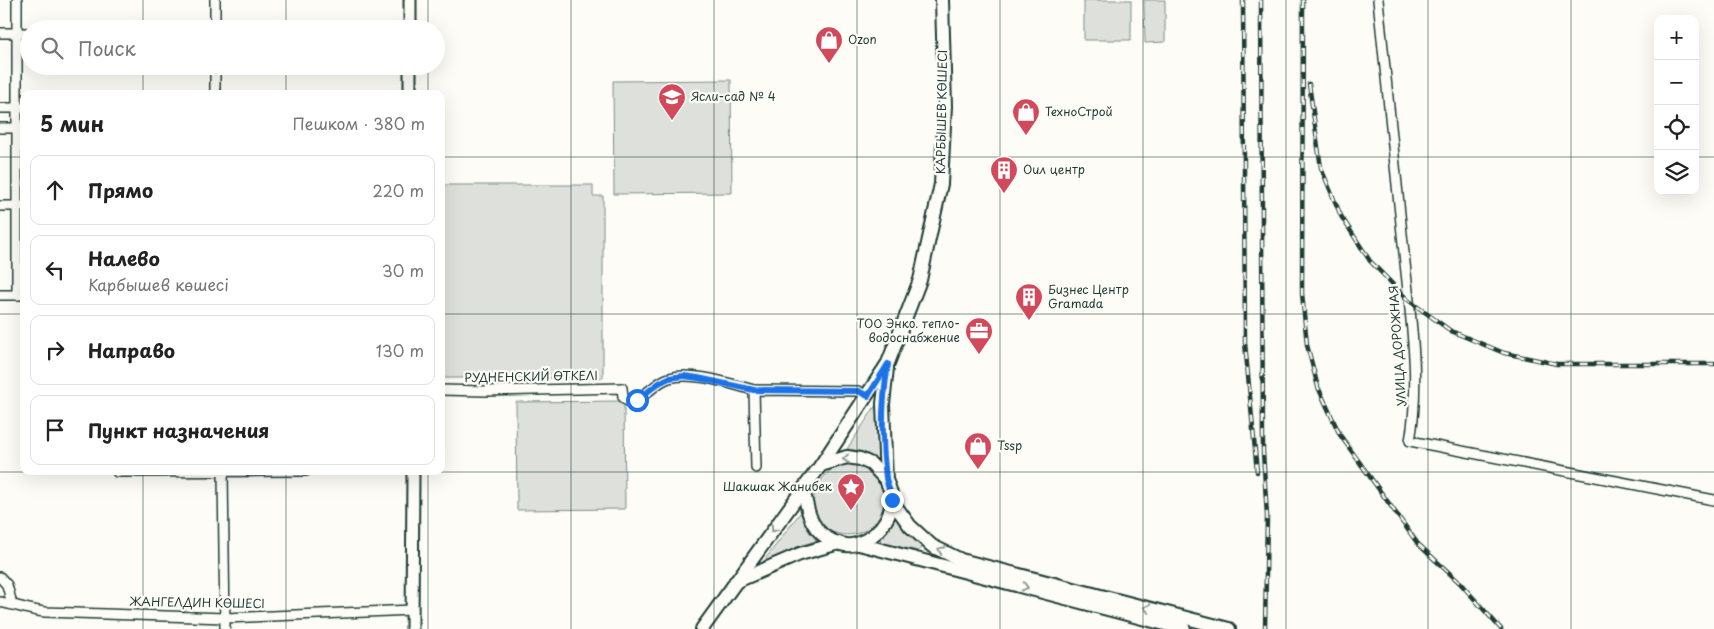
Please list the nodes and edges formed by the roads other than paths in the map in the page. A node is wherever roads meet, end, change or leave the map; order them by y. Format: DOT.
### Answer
graph roads {
  1 [pos="17,0"];
  2 [pos="215,0"];
  3 [pos="410,0"];
  4 [pos="942,0"];
  5 [pos="1378,0"];
  6 [pos="215,20"];
  7 [pos="410,20"];
  8 [pos="0,33"];
  9 [pos="17,33"];
  10 [pos="215,75"];
  11 [pos="410,75"];
  12 [pos="215,90"];
  13 [pos="410,90"];
  14 [pos="0,108"];
  15 [pos="20,108"];
  16 [pos="0,128"];
  17 [pos="20,128"];
  18 [pos="0,206"];
  19 [pos="20,206"];
  20 [pos="0,294"];
  21 [pos="20,295"];
  22 [pos="888,364"];
  23 [pos="445,390"];
  24 [pos="754,390"];
  25 [pos="868,396"];
  26 [pos="821,465"];
  27 [pos="756,468"];
  28 [pos="223,475"];
  29 [pos="412,475"];
  30 [pos="886,480"];
  31 [pos="803,489"];
  32 [pos="892,500"];
  33 [pos="1714,500"];
  34 [pos="839,543"];
  35 [pos="859,544"];
  36 [pos="0,577"];
  37 [pos="735,582"];
  38 [pos="0,602"];
  39 [pos="12,604"];
  40 [pos="412,610"];
  41 [pos="225,618"];
  42 [pos="225,629"];
  43 [pos="412,629"];
  44 [pos="702,629"];
  45 [pos="1184,629"];
  46 [pos="1228,629"];
  1 -- 9 [label="street"];
  2 -- 6 [label="street"];
  3 -- 7 [label="street"];
  4 -- 22 [label="main road, КАРБЫШЕВ КӨШЕСІ"];
  5 -- 33 [label="street, УЛИЦА ДОРОЖНАЯ"];
  8 -- 9 [label="street"];
  9 -- 15 [label="street"];
  10 -- 12 [label="street"];
  11 -- 13 [label="street"];
  14 -- 15 [label="street"];
  15 -- 17 [label="street"];
  16 -- 17 [label="street"];
  17 -- 19 [label="street"];
  18 -- 19 [label="street"];
  19 -- 21 [label="street"];
  20 -- 21 [label="street"];
  22 -- 25 [label="main road, КАРБЫШЕВ КӨШЕСІ"];
  22 -- 30 [label="main road"];
  23 -- 24 [label="street, РУДНЕНСКИЙ ӨТКЕЛІ"];
  24 -- 25 [label="street"];
  24 -- 27 [label="street"];
  25 -- 26 [label="main road, КАРБЫШЕВ КӨШЕСІ"];
  30 -- 26 [label="main road, one-way"];
  26 -- 31 [label="main road"];
  28 -- 41 [label="street"];
  29 -- 40 [label="street"];
  30 -- 32 [label="main road"];
  31 -- 34 [label="main road"];
  31 -- 37 [label="main road, one-way"];
  32 -- 35 [label="main road"];
  46 -- 32 [label="main road, one-way"];
  34 -- 35 [label="main road"];
  34 -- 37 [label="main road"];
  35 -- 45 [label="main road, one-way"];
  36 -- 39 [label="street"];
  37 -- 44 [label="main road"];
  38 -- 39 [label="street, ЖАНГЕЛДИН КӨШЕСІ"];
  39 -- 41 [label="street, ЖАНГЕЛДИН КӨШЕСІ"];
  40 -- 41 [label="street, ЖАНГЕЛДИН КӨШЕСІ"];
  40 -- 43 [label="street"];
  41 -- 42 [label="street"];
}
